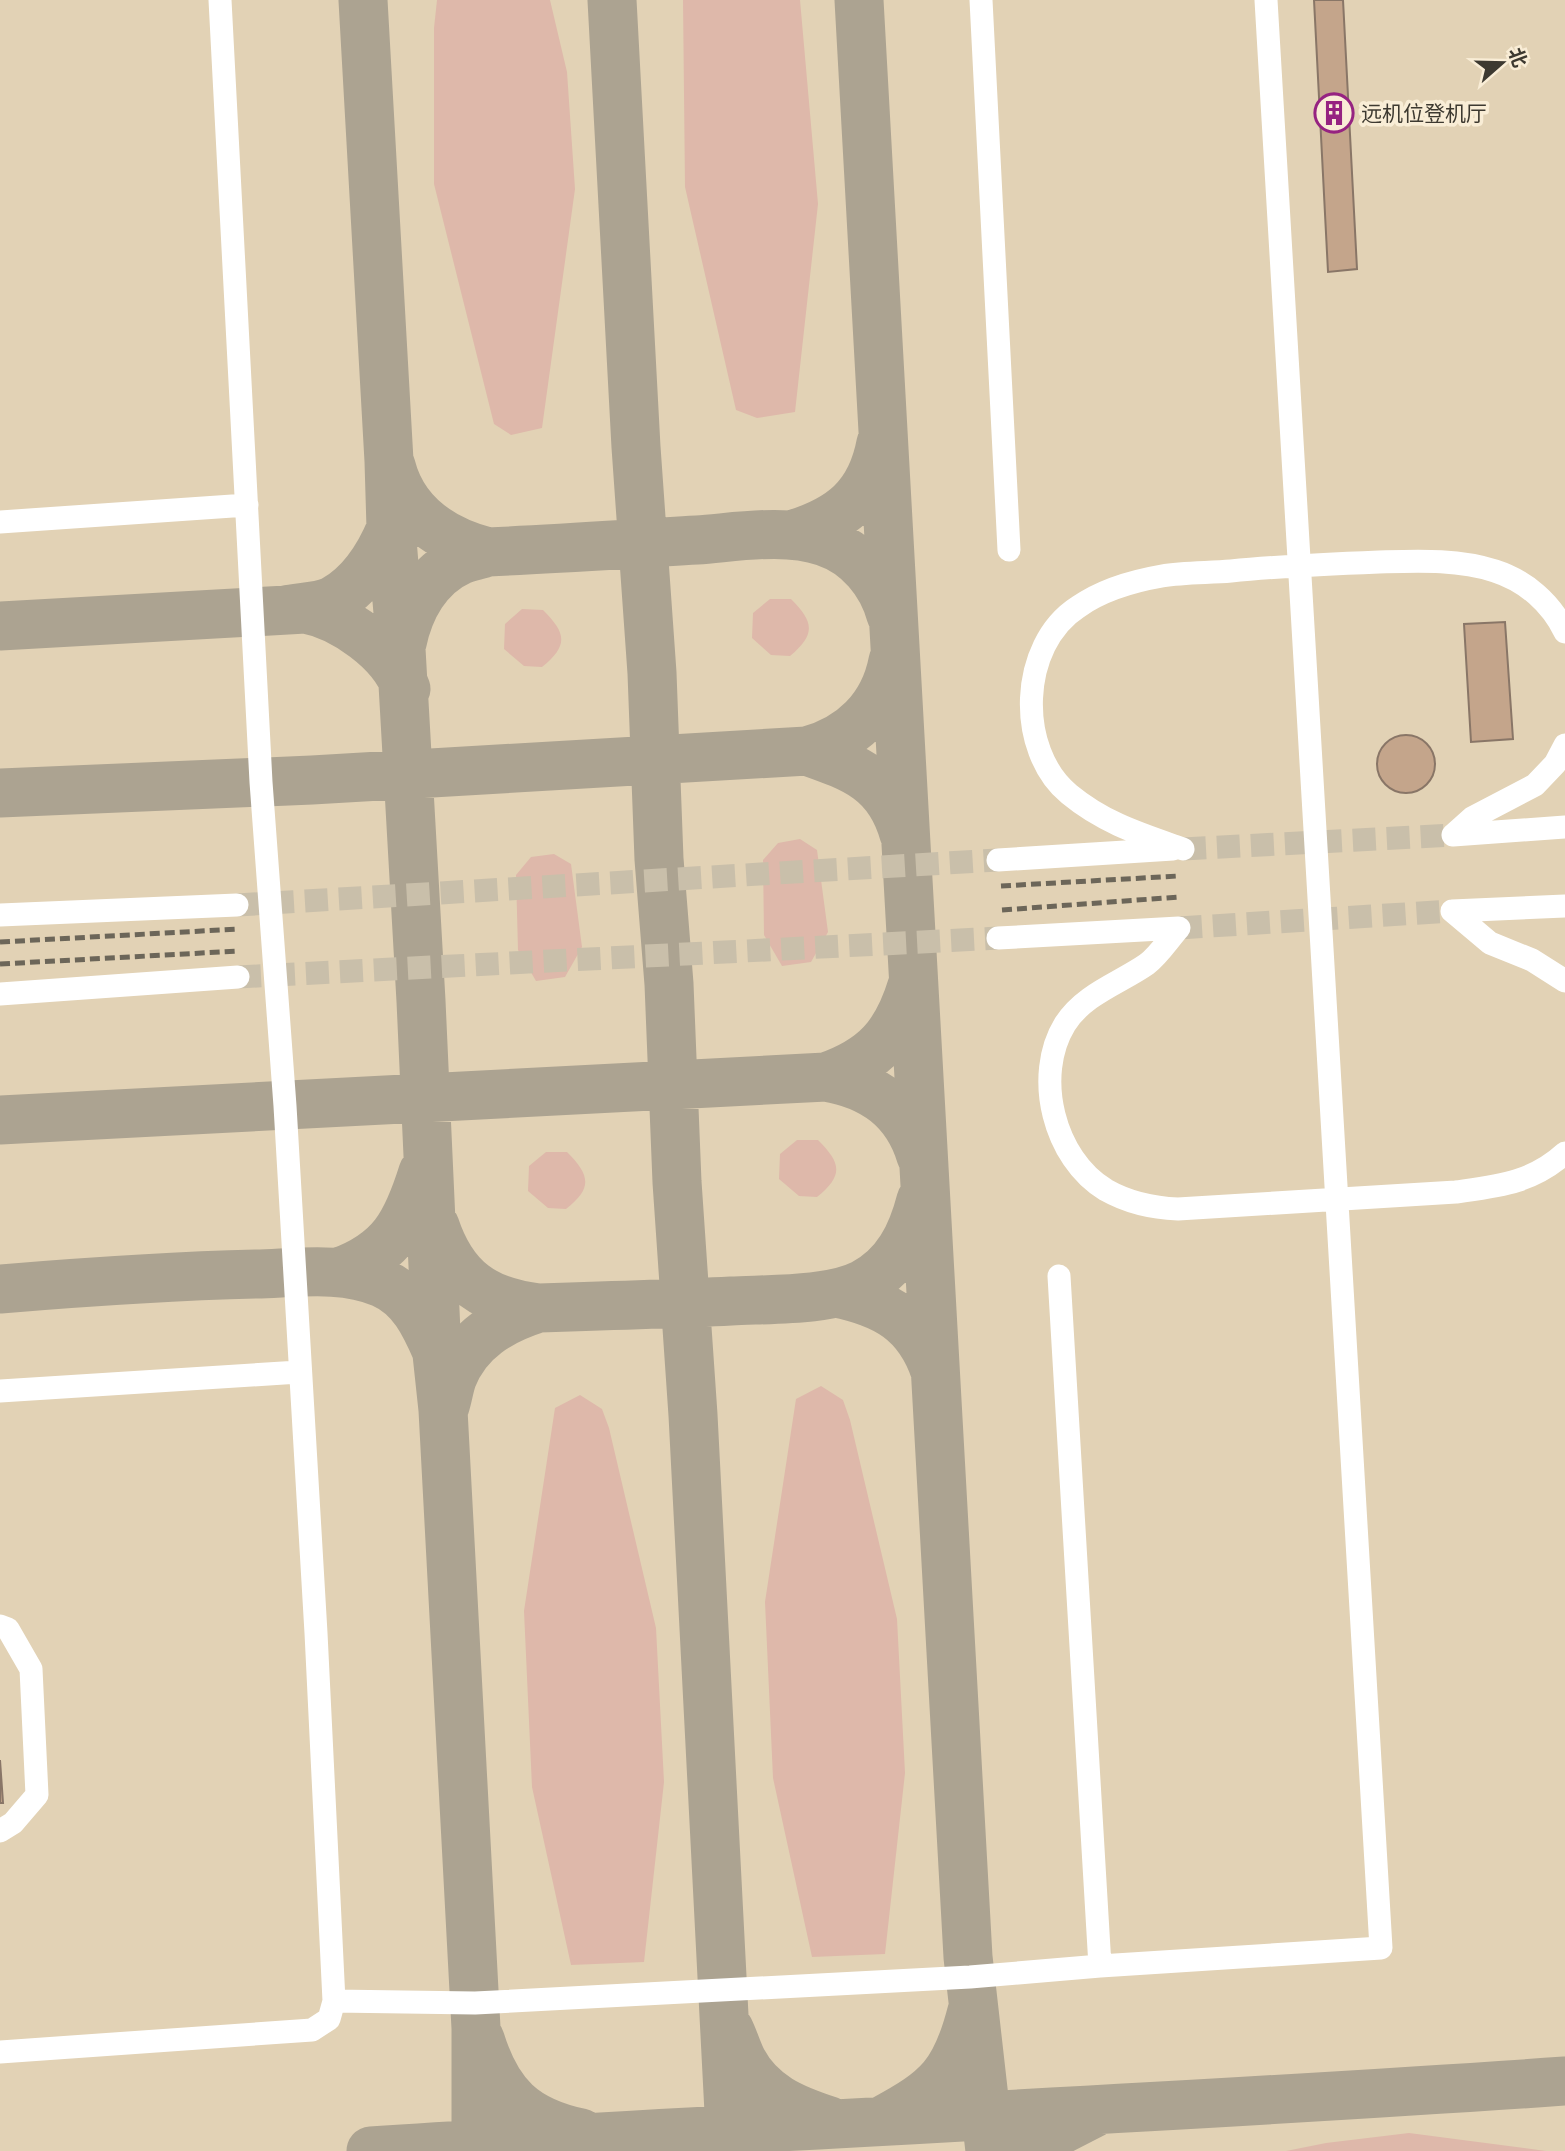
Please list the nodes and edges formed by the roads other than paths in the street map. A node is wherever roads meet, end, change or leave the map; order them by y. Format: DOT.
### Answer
graph roads {
  1 [pos="220,0"];
  2 [pos="981,0"];
  3 [pos="1266,0"];
  4 [pos="247,505"];
  5 [pos="0,522"];
  6 [pos="1009,550"];
  7 [pos="1300,564"];
  8 [pos="1565,632"];
  9 [pos="1565,745"];
  10 [pos="1565,827"];
  11 [pos="998,860"];
  12 [pos="237,905"];
  13 [pos="1565,906"];
  14 [pos="0,915"];
  15 [pos="998,938"];
  16 [pos="238,977"];
  17 [pos="1565,981"];
  18 [pos="0,994"];
  19 [pos="1565,1153"];
  20 [pos="1338,1200"];
  21 [pos="1059,1276"];
  22 [pos="299,1372"];
  23 [pos="0,1391"];
  24 [pos="0,1626"];
  25 [pos="0,1831"];
  26 [pos="1100,1966"];
  27 [pos="334,2001"];
  28 [pos="0,2052"];
  1 -- 4 [label="lane"];
  2 -- 6 [label="lane"];
  3 -- 7 [label="lane"];
  4 -- 5 [label="lane"];
  4 -- 22 [label="lane"];
  7 -- 8 [label="lane"];
  7 -- 11 [label="lane"];
  7 -- 20 [label="lane"];
  9 -- 10 [label="lane"];
  12 -- 14 [label="lane"];
  13 -- 17 [label="lane"];
  15 -- 20 [label="lane"];
  16 -- 18 [label="lane"];
  19 -- 20 [label="lane"];
  20 -- 26 [label="lane"];
  21 -- 26 [label="lane"];
  22 -- 23 [label="lane"];
  22 -- 27 [label="lane"];
  24 -- 25 [label="lane"];
  26 -- 27 [label="lane"];
  27 -- 28 [label="lane"];
}
